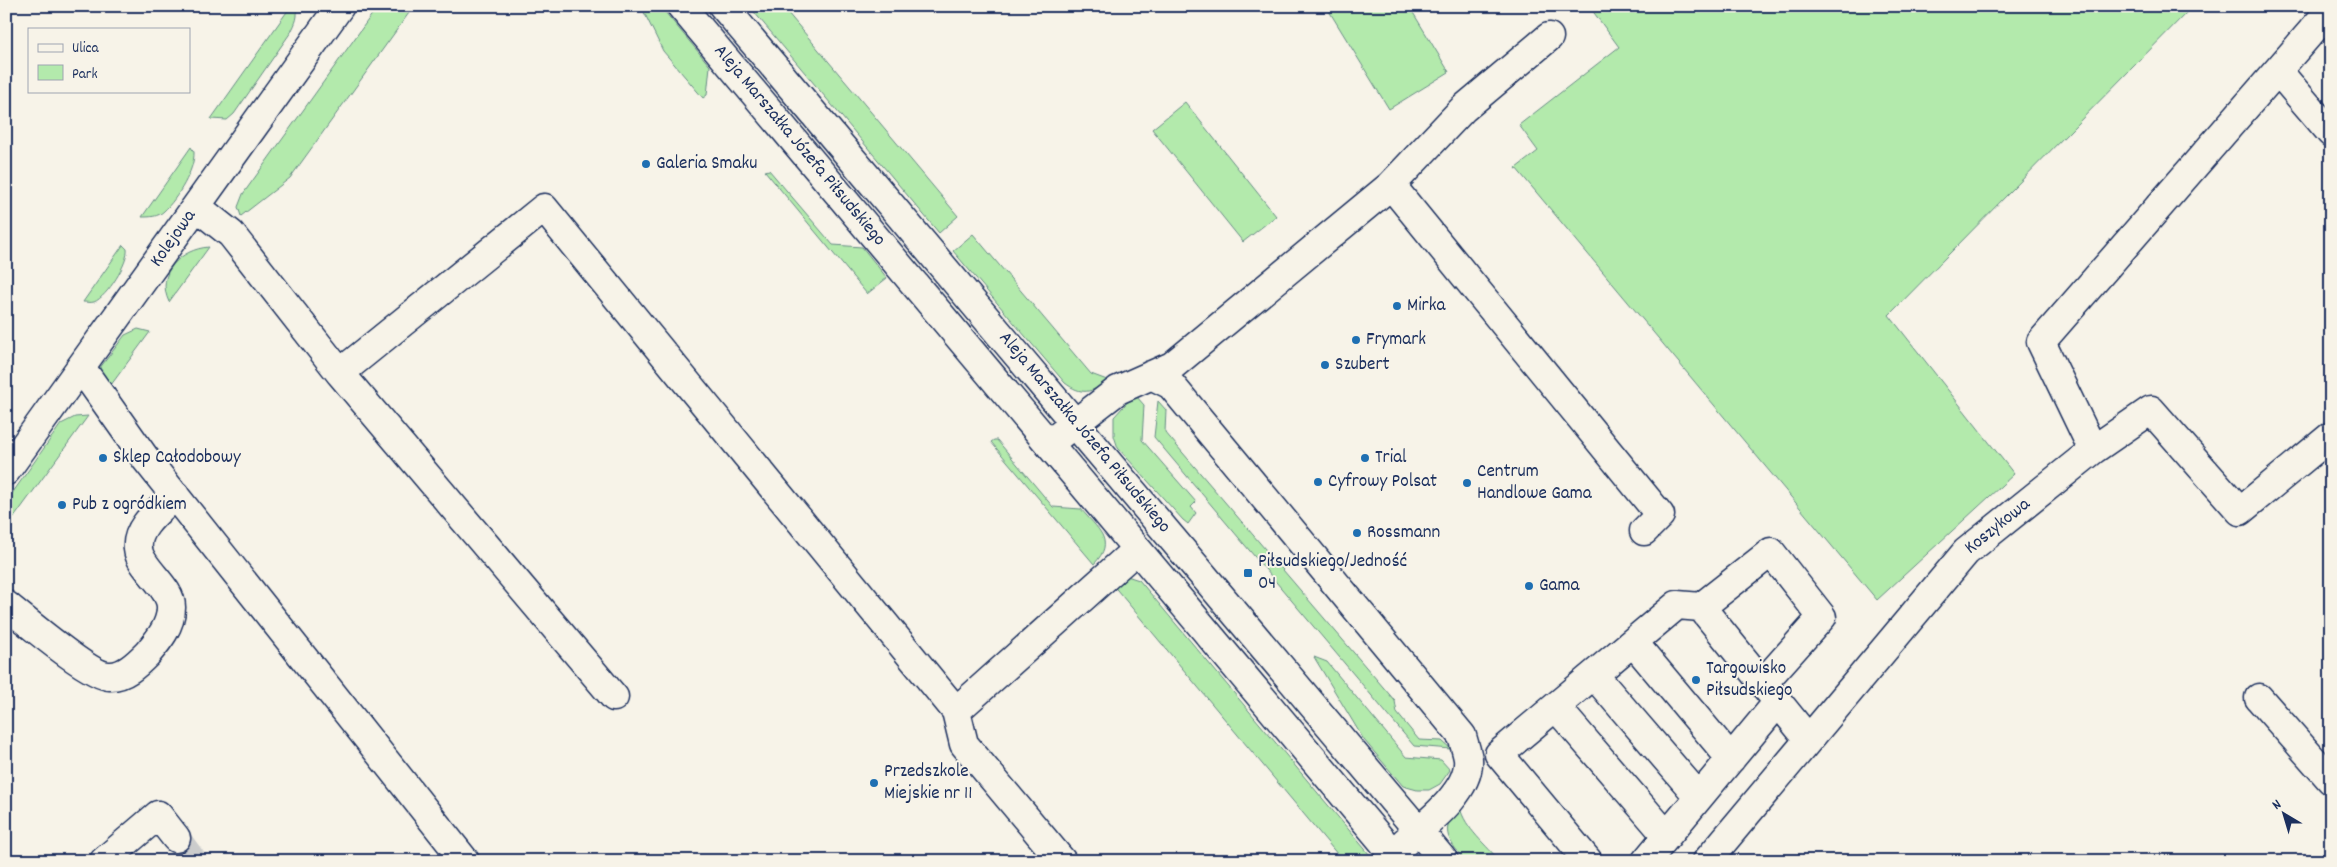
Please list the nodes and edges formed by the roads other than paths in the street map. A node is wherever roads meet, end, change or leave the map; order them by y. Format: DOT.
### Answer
graph roads {
  1 [pos="340,6"];
  2 [pos="681,6"];
  3 [pos="723,6"];
  4 [pos="2331,9"];
  5 [pos="1549,37"];
  6 [pos="2278,71"];
  7 [pos="2331,133"];
  8 [pos="1391,185"];
  9 [pos="197,207"];
  10 [pos="82,369"];
  11 [pos="340,373"];
  12 [pos="1151,375"];
  13 [pos="1074,423"];
  14 [pos="2331,436"];
  15 [pos="1050,445"];
  16 [pos="2093,450"];
  17 [pos="6,471"];
  18 [pos="175,495"];
  19 [pos="1644,531"];
  20 [pos="1137,549"];
  21 [pos="6,605"];
  22 [pos="1701,607"];
  23 [pos="1632,642"];
  24 [pos="1594,675"];
  25 [pos="1770,693"];
  26 [pos="614,697"];
  27 [pos="2259,698"];
  28 [pos="1556,707"];
  29 [pos="956,710"];
  30 [pos="1808,739"];
  31 [pos="1731,759"];
  32 [pos="2331,780"];
  33 [pos="1699,797"];
  34 [pos="1418,831"];
  35 [pos="1667,836"];
  36 [pos="176,838"];
  37 [pos="1396,857"];
  38 [pos="104,861"];
  39 [pos="465,861"];
  40 [pos="1062,861"];
  41 [pos="1444,861"];
  42 [pos="1588,861"];
  43 [pos="1646,861"];
  44 [pos="1707,861"];
  1 -- 9 [label="street, Kolejowa"];
  2 -- 15 [label="street, Aleja Marszałka Józefa Piłsudskiego"];
  3 -- 13 [label="street, Aleja Marszałka Józefa Piłsudskiego"];
  4 -- 6 [label="street"];
  5 -- 8 [label="street"];
  6 -- 7 [label="street"];
  6 -- 16 [label="street"];
  8 -- 12 [label="street"];
  8 -- 19 [label="street"];
  9 -- 10 [label="street, Kolejowa"];
  9 -- 11 [label="street"];
  10 -- 17 [label="street, Kolejowa"];
  10 -- 18 [label="street"];
  11 -- 26 [label="street"];
  11 -- 29 [label="street"];
  12 -- 13 [label="street"];
  12 -- 34 [label="street"];
  13 -- 15 [label="street"];
  13 -- 34 [label="street, Aleja Marszałka Józefa Piłsudskiego"];
  14 -- 16 [label="street, Koszykowa"];
  15 -- 20 [label="street, Aleja Marszałka Józefa Piłsudskiego"];
  16 -- 30 [label="street, Koszykowa"];
  18 -- 21 [label="street"];
  18 -- 39 [label="street"];
  20 -- 29 [label="street"];
  20 -- 37 [label="street, Aleja Marszałka Józefa Piłsudskiego"];
  22 -- 23 [label="street"];
  22 -- 25 [label="street"];
  22 -- 25 [label="street"];
  23 -- 24 [label="street"];
  23 -- 31 [label="street"];
  24 -- 28 [label="street"];
  24 -- 33 [label="street"];
  25 -- 30 [label="street"];
  25 -- 31 [label="street"];
  27 -- 32 [label="street"];
  28 -- 35 [label="street"];
  28 -- 42 [label="street"];
  29 -- 40 [label="street"];
  30 -- 44 [label="street, Koszykowa"];
  31 -- 33 [label="street"];
  33 -- 35 [label="street"];
  34 -- 37 [label="street"];
  34 -- 41 [label="street, Aleja Marszałka Józefa Piłsudskiego"];
  35 -- 43 [label="street"];
  36 -- 38 [label="street"];
}
